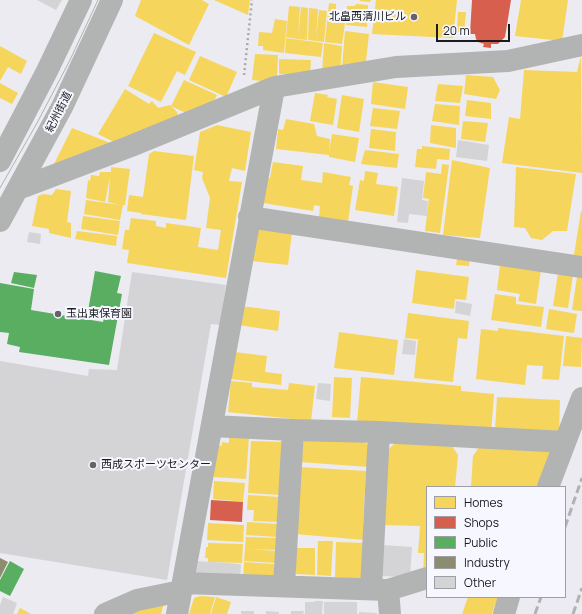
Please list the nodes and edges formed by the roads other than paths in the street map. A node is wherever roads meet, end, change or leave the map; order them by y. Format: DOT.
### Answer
graph roads {
  1 [pos="81,0"];
  2 [pos="112,0"];
  3 [pos="582,45"];
  4 [pos="274,88"];
  5 [pos="0,161"];
  6 [pos="18,189"];
  7 [pos="249,217"];
  8 [pos="0,221"];
  9 [pos="582,267"];
  10 [pos="582,398"];
  11 [pos="212,426"];
  12 [pos="293,430"];
  13 [pos="378,432"];
  14 [pos="565,442"];
  15 [pos="548,486"];
  16 [pos="426,578"];
  17 [pos="284,586"];
  18 [pos="182,587"];
  19 [pos="379,590"];
  20 [pos="509,598"];
  21 [pos="105,614"];
  22 [pos="177,614"];
  23 [pos="390,614"];
  24 [pos="504,614"];
  1 -- 5 [label="street"];
  2 -- 6 [label="street, 紀州街道"];
  3 -- 4 [label="street"];
  4 -- 6 [label="street"];
  4 -- 7 [label="street"];
  6 -- 8 [label="street, 紀州街道"];
  7 -- 9 [label="street"];
  7 -- 11 [label="street"];
  10 -- 14 [label="street"];
  11 -- 12 [label="street"];
  11 -- 18 [label="street"];
  12 -- 13 [label="street"];
  12 -- 17 [label="street"];
  13 -- 14 [label="street"];
  13 -- 19 [label="street"];
  14 -- 15 [label="street"];
  16 -- 19 [label="street"];
  17 -- 18 [label="street"];
  17 -- 19 [label="street"];
  18 -- 21 [label="street"];
  18 -- 22 [label="street"];
  19 -- 23 [label="street"];
  20 -- 24 [label="street"];
}
